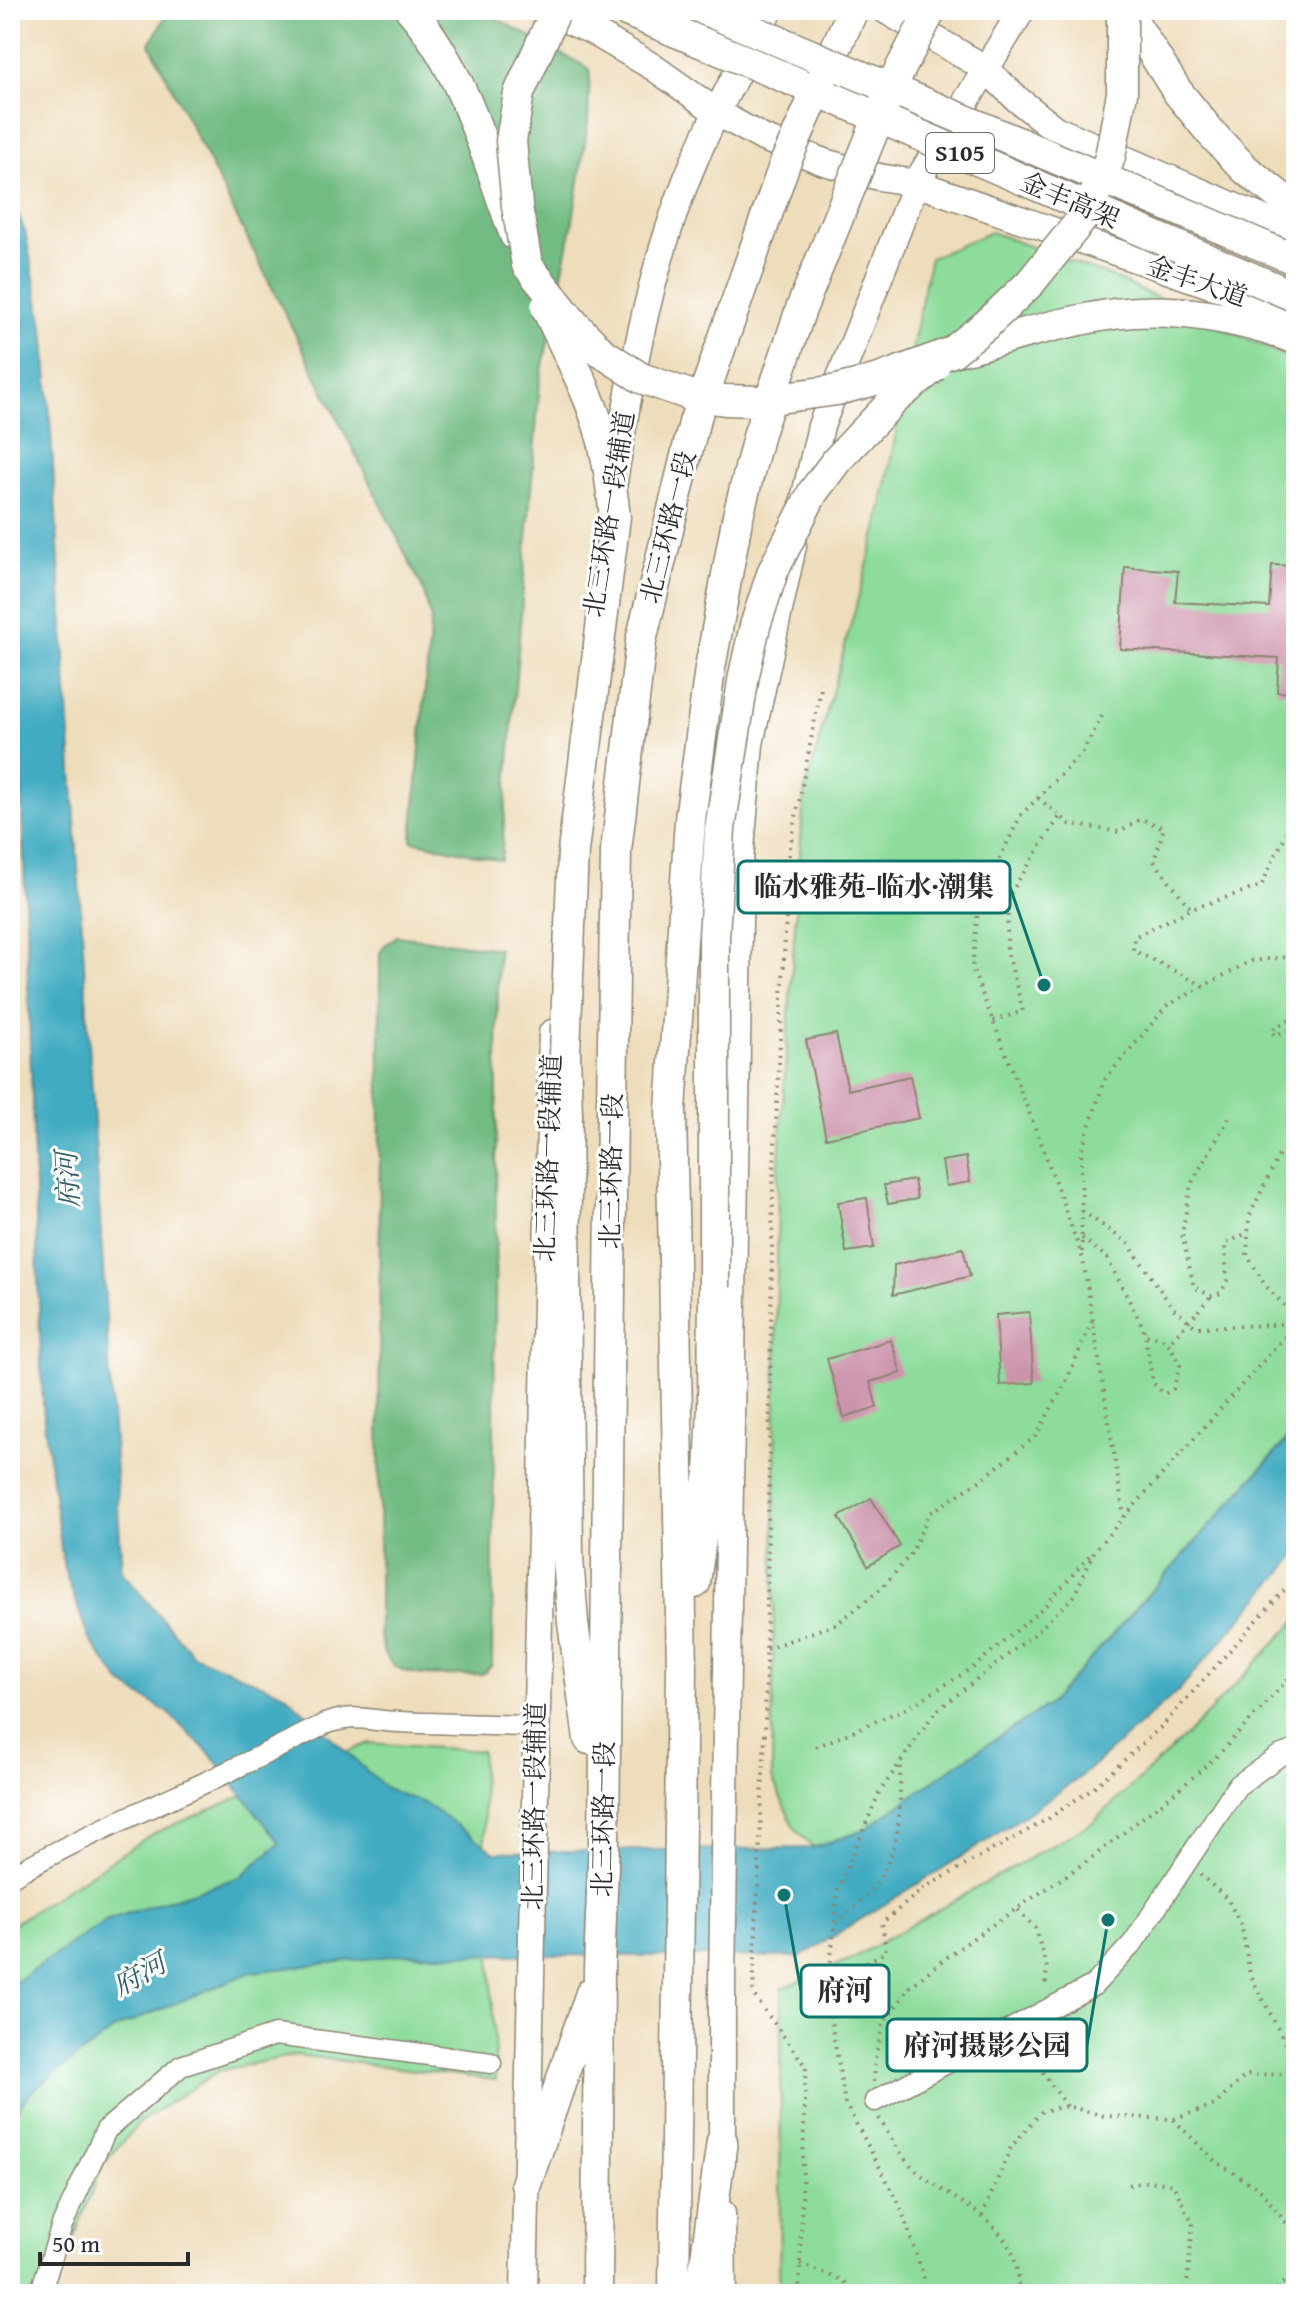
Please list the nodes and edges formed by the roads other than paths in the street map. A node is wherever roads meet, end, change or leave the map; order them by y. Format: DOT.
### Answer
graph roads {
  1 [pos="411,10"];
  2 [pos="544,10"];
  3 [pos="556,10"];
  4 [pos="624,10"];
  5 [pos="705,10"];
  6 [pos="770,10"];
  7 [pos="853,10"];
  8 [pos="885,10"];
  9 [pos="931,10"];
  10 [pos="1022,10"];
  11 [pos="1124,10"];
  12 [pos="985,68"];
  13 [pos="718,113"];
  14 [pos="916,183"];
  15 [pos="1296,209"];
  16 [pos="1296,233"];
  17 [pos="1296,260"];
  18 [pos="527,265"];
  19 [pos="1296,297"];
  20 [pos="1296,319"];
  21 [pos="1296,339"];
  22 [pos="952,352"];
  23 [pos="682,1668"];
  24 [pos="536,1726"];
  25 [pos="1296,1750"];
  26 [pos="604,1840"];
  27 [pos="10,1877"];
  28 [pos="599,1969"];
  29 [pos="491,2063"];
  30 [pos="875,2101"];
  31 [pos="722,2141"];
  32 [pos="526,2184"];
  33 [pos="40,2294"];
  34 [pos="524,2294"];
  35 [pos="597,2294"];
  36 [pos="674,2294"];
  37 [pos="701,2294"];
  38 [pos="723,2294"];
  1 -- 18 [label="highway, bridge"];
  2 -- 13 [label="main road, 金丰大道"];
  3 -- 18 [label="highway, bridge"];
  4 -- 19 [label="highway, 金丰高架 / S105, bridge"];
  5 -- 17 [label="highway, 金丰高架 / S105, bridge"];
  6 -- 13 [label="main road, 北三环路一段辅道"];
  7 -- 26 [label="highway, 北三环路一段, bridge"];
  8 -- 12 [label="main road"];
  9 -- 23 [label="highway, bridge"];
  10 -- 12 [label="main road"];
  11 -- 15 [label="highway"];
  11 -- 22 [label="highway, bridge"];
  12 -- 14 [label="main road"];
  12 -- 16 [label="main road"];
  13 -- 14 [label="main road, 金丰大道"];
  13 -- 24 [label="main road, 北三环路一段辅道"];
  14 -- 20 [label="main road, 金丰大道 / S105"];
  14 -- 31 [label="main road"];
  18 -- 22 [label="highway, bridge"];
  18 -- 26 [label="highway, bridge"];
  21 -- 22 [label="highway"];
  22 -- 23 [label="highway, bridge"];
  23 -- 36 [label="highway"];
  24 -- 27 [label="street"];
  24 -- 32 [label="main road, 北三环路一段辅道"];
  25 -- 30 [label="street"];
  26 -- 28 [label="highway, 北三环路一段"];
  28 -- 32 [label="highway"];
  28 -- 35 [label="highway, 北三环路一段"];
  29 -- 33 [label="street"];
  31 -- 37 [label="highway"];
  31 -- 38 [label="main road"];
  32 -- 34 [label="main road, 北三环路一段辅道"];
}
